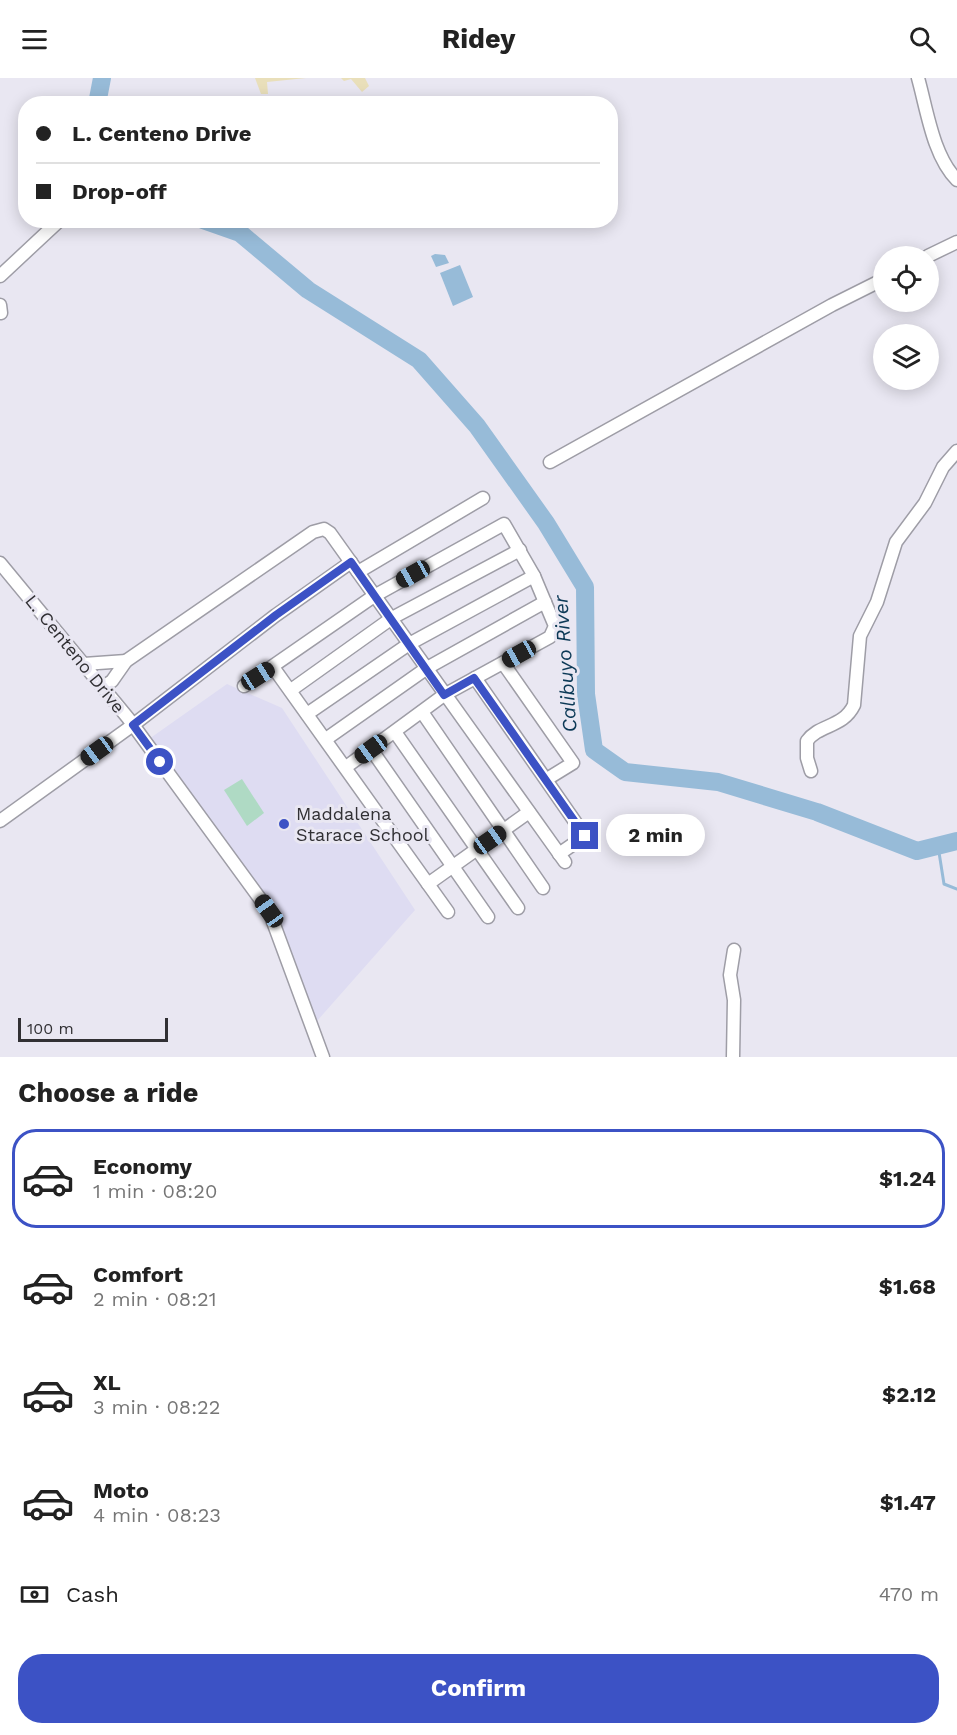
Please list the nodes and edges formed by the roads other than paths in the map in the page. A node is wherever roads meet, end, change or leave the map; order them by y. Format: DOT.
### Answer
graph roads {
  1 [pos="918,78"];
  2 [pos="957,180"];
  3 [pos="51,228"];
  4 [pos="957,242"];
  5 [pos="939,251"];
  6 [pos="0,276"];
  7 [pos="873,285"];
  8 [pos="957,452"];
  9 [pos="550,462"];
  10 [pos="483,498"];
  11 [pos="520,550"];
  12 [pos="0,563"];
  13 [pos="354,567"];
  14 [pos="534,576"];
  15 [pos="374,596"];
  16 [pos="545,602"];
  17 [pos="392,618"];
  18 [pos="409,644"];
  19 [pos="126,661"];
  20 [pos="503,663"];
  21 [pos="84,664"];
  22 [pos="273,667"];
  23 [pos="427,668"];
  24 [pos="474,678"];
  25 [pos="244,686"];
  26 [pos="103,687"];
  27 [pos="291,690"];
  28 [pos="444,695"];
  29 [pos="422,712"];
  30 [pos="307,714"];
  31 [pos="133,725"];
  32 [pos="395,732"];
  33 [pos="326,739"];
  34 [pos="371,749"];
  35 [pos="346,768"];
  36 [pos="811,771"];
  37 [pos="547,779"];
  38 [pos="529,812"];
  39 [pos="0,821"];
  40 [pos="502,831"];
  41 [pos="478,848"];
  42 [pos="452,867"];
  43 [pos="428,884"];
  44 [pos="543,888"];
  45 [pos="518,908"];
  46 [pos="448,912"];
  47 [pos="488,917"];
  48 [pos="734,950"];
  49 [pos="323,1057"];
  50 [pos="733,1057"];
  1 -- 2 [label="street"];
  3 -- 6 [label="street"];
  4 -- 5 [label="street"];
  7 -- 9 [label="street"];
  8 -- 36 [label="street"];
  10 -- 13 [label="street"];
  11 -- 14 [label="street"];
  11 -- 15 [label="street"];
  11 -- 17 [label="street"];
  12 -- 21 [label="street, L. Centeno Drive"];
  13 -- 15 [label="street"];
  13 -- 19 [label="street"];
  13 -- 31 [label="street"];
  14 -- 16 [label="street"];
  14 -- 18 [label="street"];
  15 -- 17 [label="street"];
  15 -- 22 [label="street"];
  16 -- 20 [label="street"];
  16 -- 23 [label="street"];
  17 -- 18 [label="street"];
  17 -- 27 [label="street"];
  18 -- 23 [label="street"];
  18 -- 30 [label="street"];
  19 -- 21 [label="street"];
  19 -- 26 [label="street"];
  20 -- 24 [label="street"];
  20 -- 37 [label="street"];
  21 -- 26 [label="street, L. Centeno Drive"];
  22 -- 25 [label="street"];
  22 -- 27 [label="street"];
  23 -- 28 [label="street"];
  23 -- 33 [label="street"];
  24 -- 28 [label="street"];
  24 -- 37 [label="street"];
  26 -- 31 [label="street, L. Centeno Drive"];
  27 -- 30 [label="street"];
  28 -- 29 [label="street"];
  28 -- 38 [label="street"];
  29 -- 32 [label="street"];
  29 -- 40 [label="street"];
  30 -- 33 [label="street"];
  31 -- 39 [label="street"];
  31 -- 49 [label="street, L. Centeno Drive"];
  32 -- 34 [label="street"];
  32 -- 41 [label="street"];
  33 -- 35 [label="street"];
  34 -- 35 [label="street"];
  34 -- 42 [label="street"];
  35 -- 43 [label="street"];
  37 -- 38 [label="street"];
  38 -- 40 [label="street"];
  40 -- 41 [label="street"];
  40 -- 44 [label="street"];
  41 -- 42 [label="street"];
  41 -- 45 [label="street"];
  42 -- 43 [label="street"];
  42 -- 47 [label="street"];
  43 -- 46 [label="street"];
  48 -- 50 [label="street"];
}
